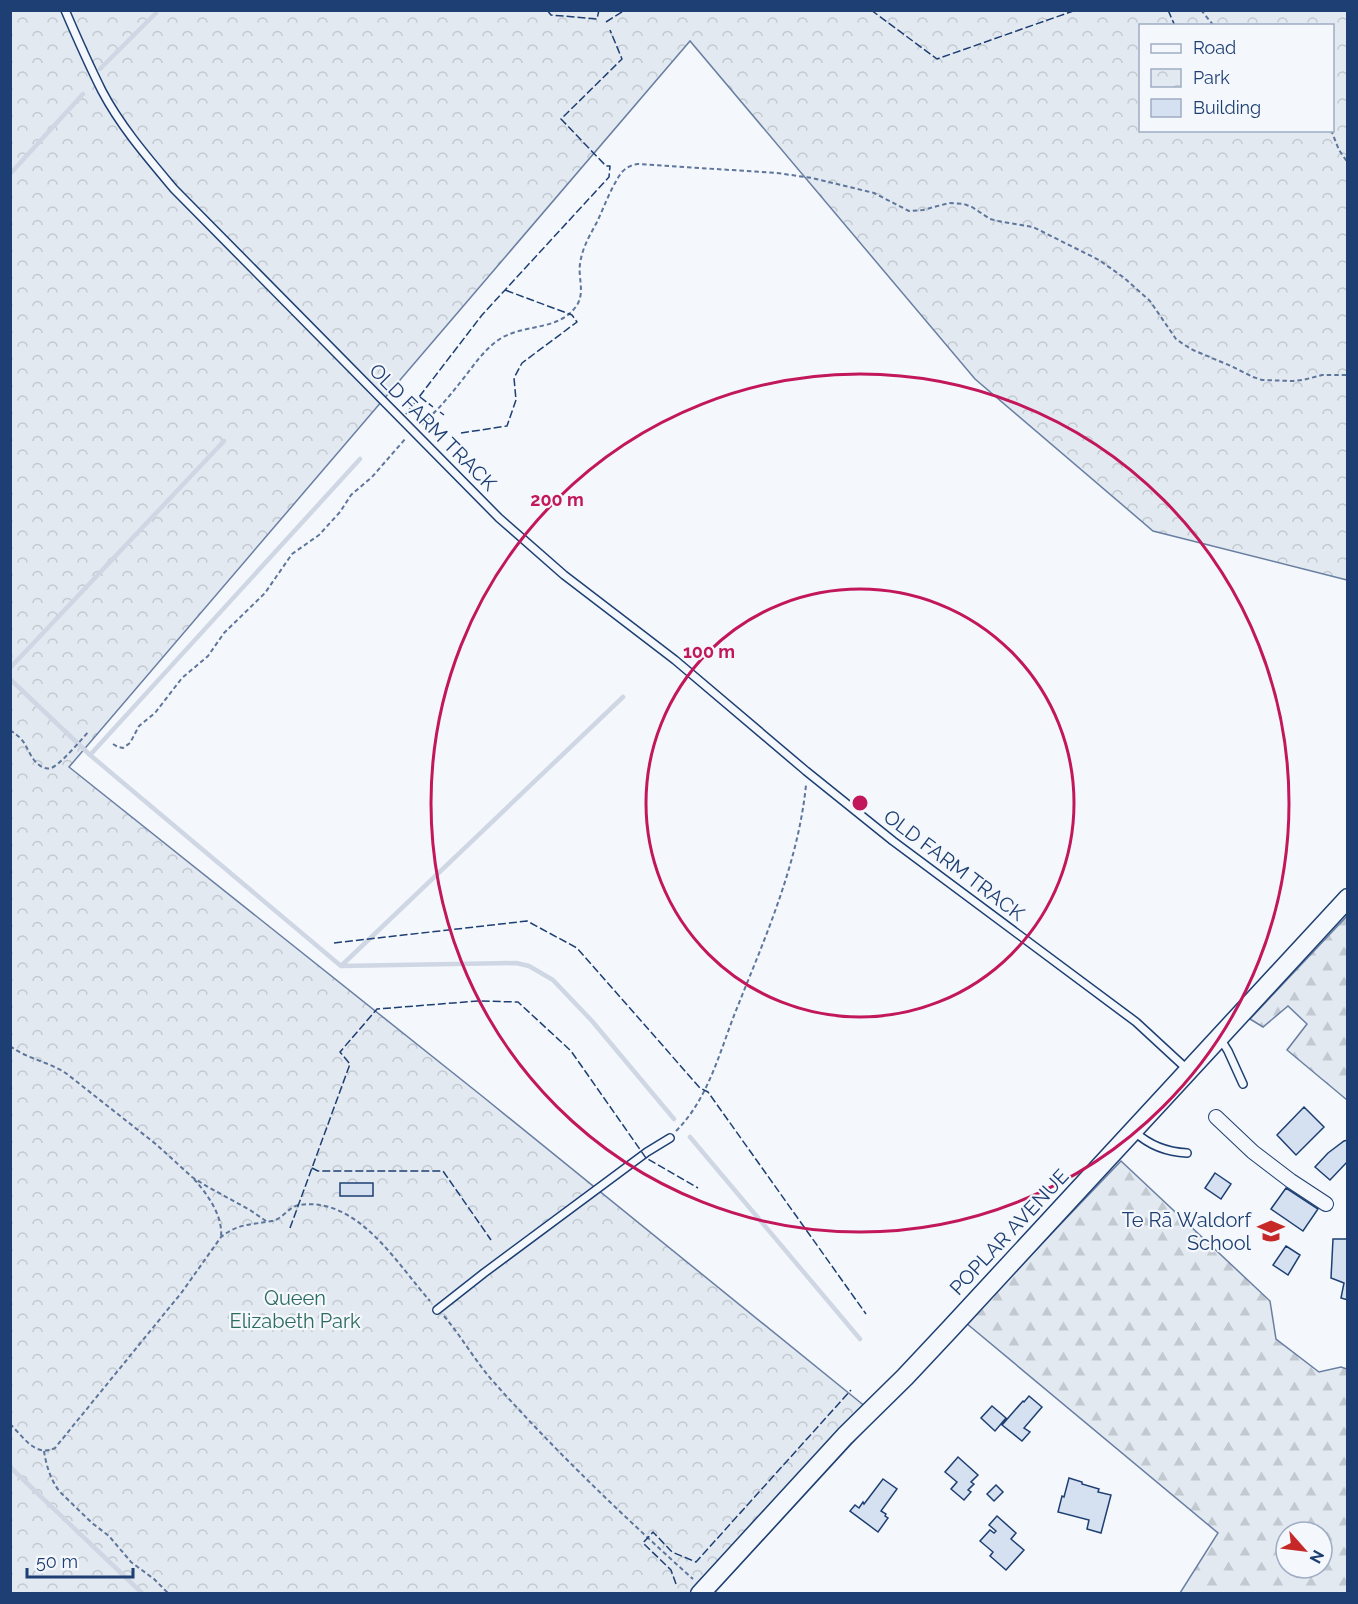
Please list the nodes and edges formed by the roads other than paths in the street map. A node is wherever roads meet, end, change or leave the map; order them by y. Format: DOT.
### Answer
graph roads {
  1 [pos="65,10"];
  2 [pos="1347,898"];
  3 [pos="1219,1036"];
  4 [pos="1188,1070"];
  5 [pos="1243,1084"];
  6 [pos="1216,1117"];
  7 [pos="1133,1131"];
  8 [pos="670,1138"];
  9 [pos="1186,1153"];
  10 [pos="1326,1204"];
  11 [pos="437,1310"];
  12 [pos="702,1591"];
  1 -- 4 [label="lane, OLD FARM TRACK"];
  2 -- 3 [label="main road, POPLAR AVENUE"];
  3 -- 4 [label="main road, POPLAR AVENUE"];
  3 -- 5 [label="lane"];
  4 -- 7 [label="main road, POPLAR AVENUE"];
  6 -- 10 [label="street"];
  7 -- 9 [label="lane"];
  7 -- 12 [label="main road, POPLAR AVENUE"];
  8 -- 11 [label="lane"];
}
